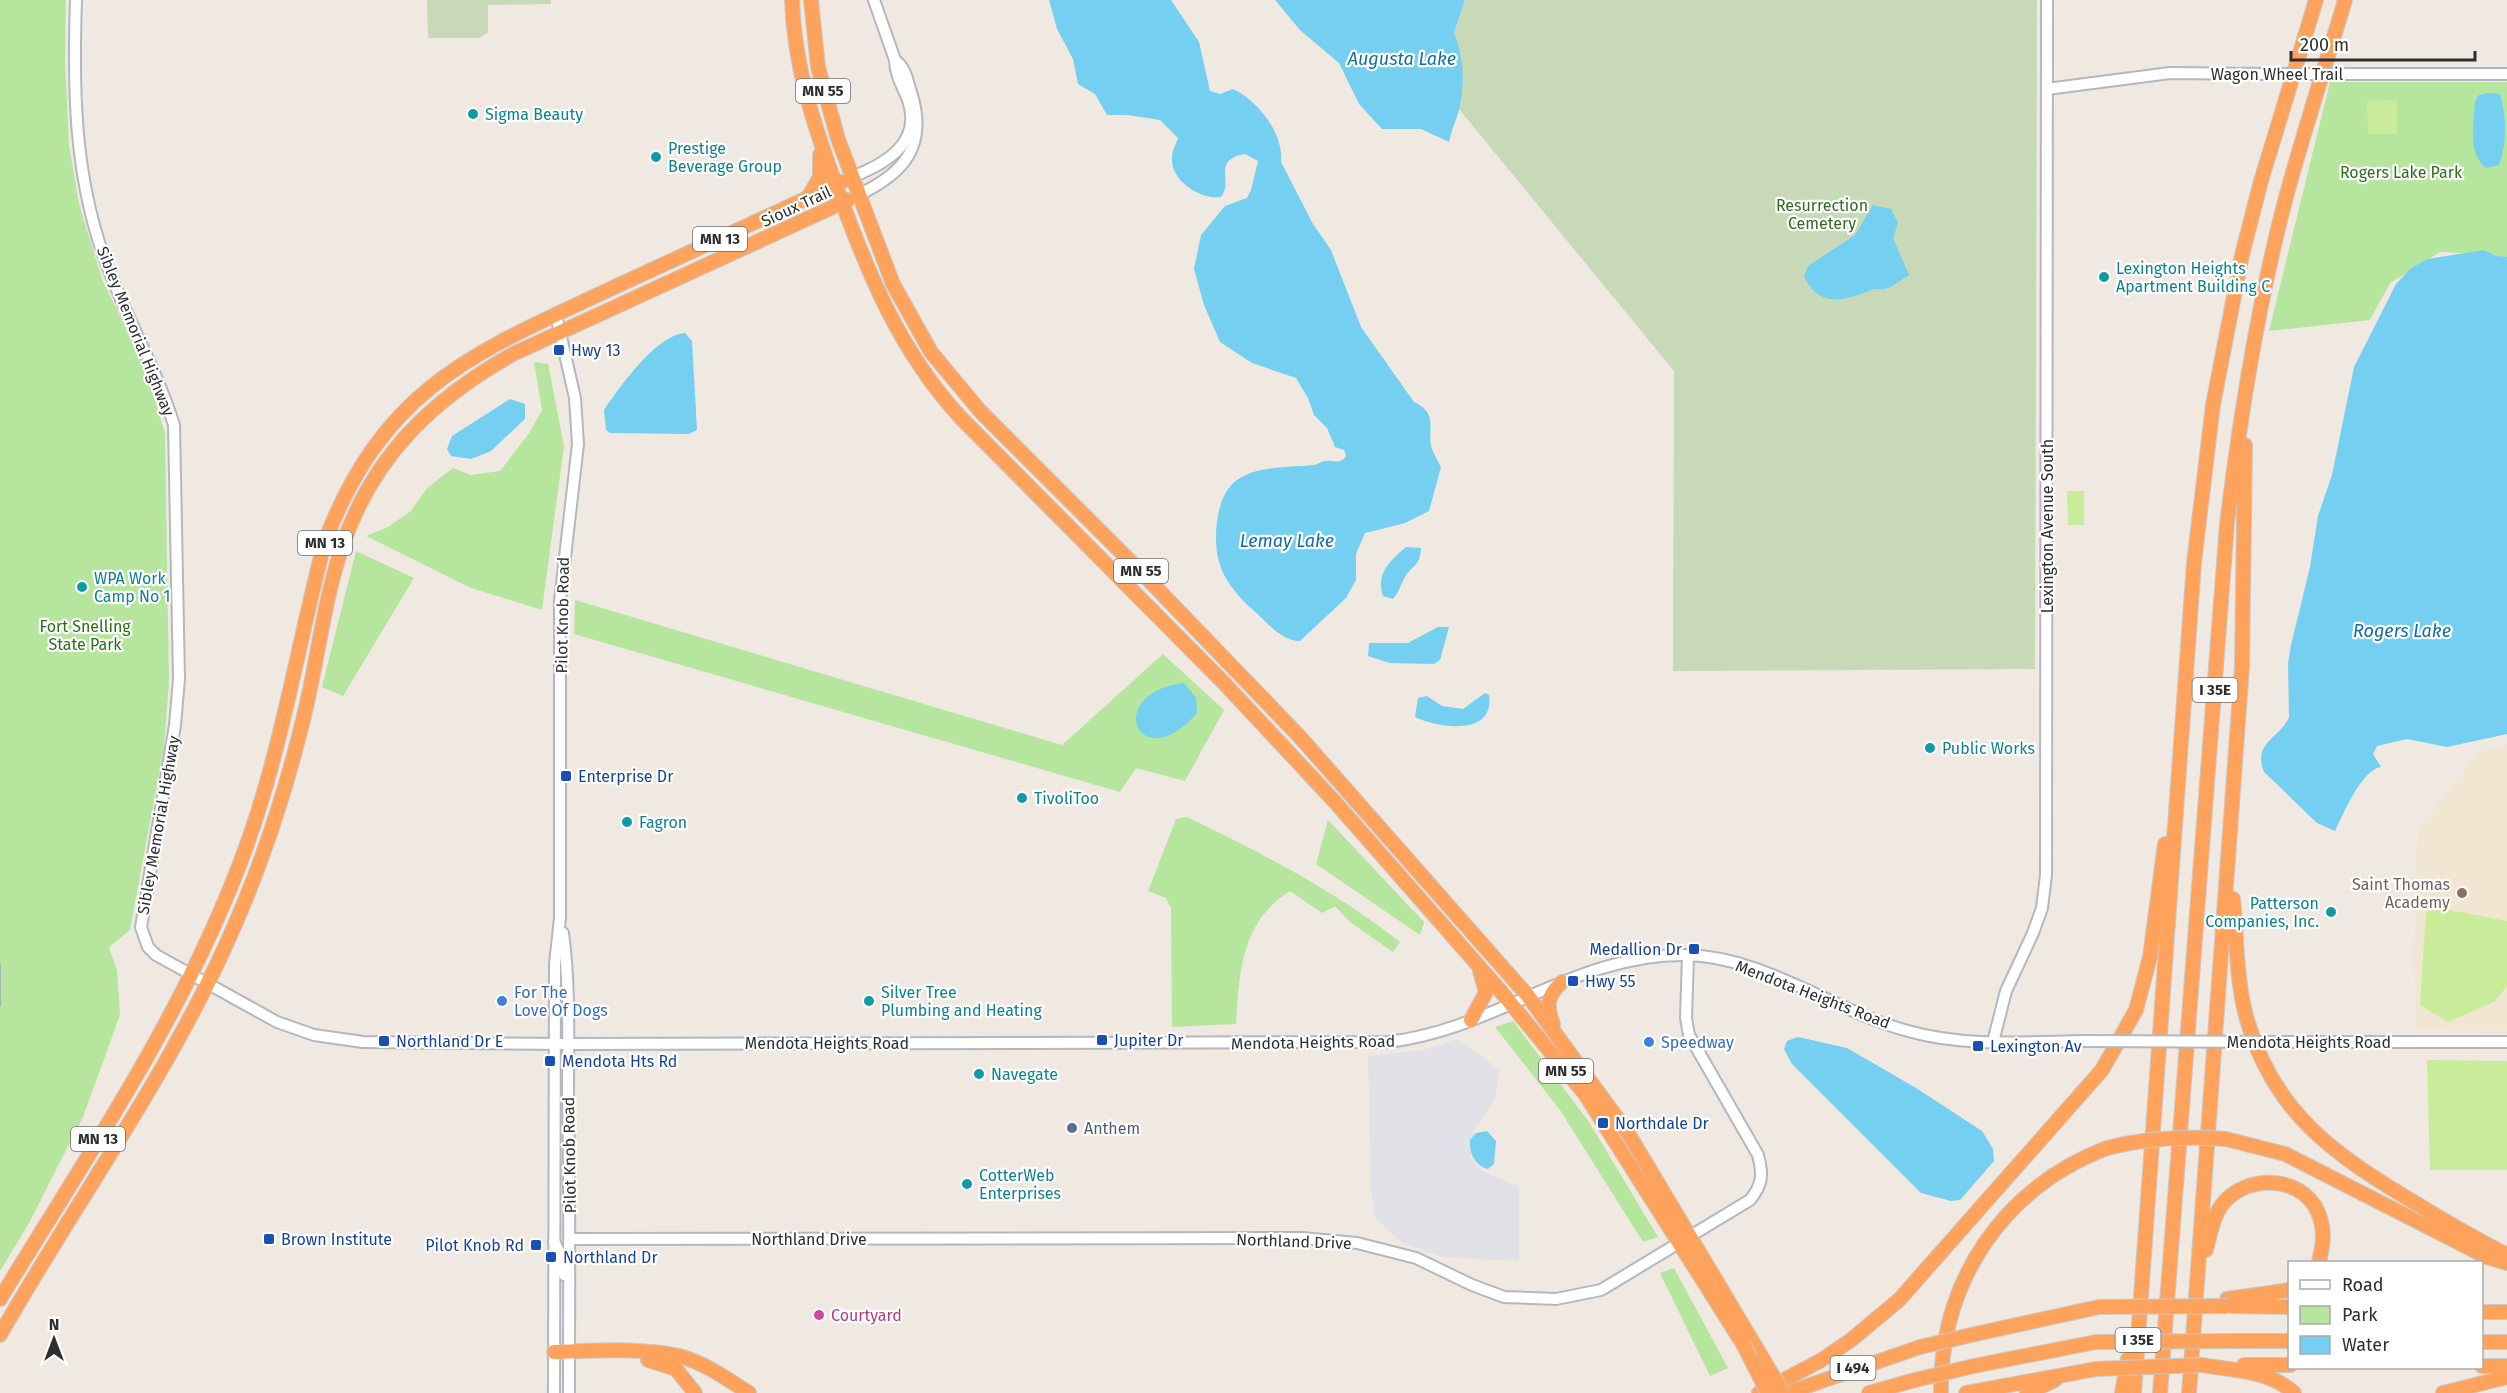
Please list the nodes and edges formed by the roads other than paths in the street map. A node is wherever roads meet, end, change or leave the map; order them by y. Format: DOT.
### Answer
graph roads {
  1 [pos="76,0"];
  2 [pos="792,0"];
  3 [pos="811,0"];
  4 [pos="874,0"];
  5 [pos="2047,0"];
  6 [pos="2316,0"];
  7 [pos="2345,0"];
  8 [pos="895,60"];
  9 [pos="2507,74"];
  10 [pos="2047,89"];
  11 [pos="817,135"];
  12 [pos="852,177"];
  13 [pos="836,185"];
  14 [pos="858,195"];
  15 [pos="808,198"];
  16 [pos="842,203"];
  17 [pos="556,315"];
  18 [pos="560,333"];
  19 [pos="2248,380"];
  20 [pos="2176,807"];
  21 [pos="2233,810"];
  22 [pos="560,918"];
  23 [pos="148,947"];
  24 [pos="1688,955"];
  25 [pos="1477,964"];
  26 [pos="191,976"];
  27 [pos="1562,982"];
  28 [pos="207,985"];
  29 [pos="1528,996"];
  30 [pos="1511,1003"];
  31 [pos="1471,1020"];
  32 [pos="1554,1029"];
  33 [pos="1994,1042"];
  34 [pos="2507,1042"];
  35 [pos="555,1044"];
  36 [pos="568,1044"];
  37 [pos="555,1161"];
  38 [pos="1691,1236"];
  39 [pos="553,1239"];
  40 [pos="570,1239"];
  41 [pos="1678,1244"];
  42 [pos="2507,1255"];
  43 [pos="2319,1261"];
  44 [pos="2507,1263"];
  45 [pos="2197,1281"];
  46 [pos="2142,1286"];
  47 [pos="2288,1290"];
  48 [pos="0,1299"];
  49 [pos="2227,1303"];
  50 [pos="2288,1307"];
  51 [pos="2483,1312"];
  52 [pos="2507,1312"];
  53 [pos="0,1335"];
  54 [pos="569,1336"];
  55 [pos="2288,1341"];
  56 [pos="2483,1341"];
  57 [pos="2507,1342"];
  58 [pos="554,1356"];
  59 [pos="569,1356"];
  60 [pos="2288,1365"];
  61 [pos="2483,1366"];
  62 [pos="2507,1366"];
  63 [pos="2232,1367"];
  64 [pos="2075,1371"];
  65 [pos="2507,1377"];
  66 [pos="1969,1392"];
  67 [pos="554,1393"];
  68 [pos="569,1393"];
  69 [pos="695,1393"];
  70 [pos="749,1393"];
  71 [pos="1759,1393"];
  72 [pos="1768,1393"];
  73 [pos="1785,1393"];
  74 [pos="1869,1393"];
  75 [pos="1941,1393"];
  76 [pos="2026,1393"];
  77 [pos="2122,1393"];
  78 [pos="2134,1393"];
  79 [pos="2160,1393"];
  80 [pos="2191,1393"];
  81 [pos="2294,1393"];
  82 [pos="2443,1393"];
  1 -- 23 [label="street, Sibley Memorial Highway"];
  2 -- 11 [label="highway, MN 55"];
  3 -- 12 [label="highway, MN 55"];
  4 -- 8 [label="street, Sioux Trail / MN 13"];
  5 -- 10 [label="street, Lexington Avenue South"];
  6 -- 20 [label="highway, I 35E"];
  7 -- 19 [label="highway, I 35E"];
  8 -- 12 [label="street, Sioux Trail / MN 13"];
  8 -- 14 [label="street, Sioux Trail / MN 13"];
  9 -- 10 [label="street, Wagon Wheel Trail, bridge"];
  10 -- 33 [label="street, Lexington Avenue South"];
  11 -- 13 [label="highway, MN 55"];
  11 -- 15 [label="highway"];
  12 -- 13 [label="highway, Sioux Trail / MN 13"];
  12 -- 14 [label="highway, MN 55"];
  13 -- 15 [label="highway, Sioux Trail / MN 13"];
  13 -- 16 [label="highway, MN 55"];
  14 -- 16 [label="highway, Sioux Trail / MN 13"];
  14 -- 29 [label="highway, MN 55"];
  15 -- 17 [label="highway, Sioux Trail / MN 13"];
  16 -- 18 [label="highway, Sioux Trail / MN 13"];
  16 -- 25 [label="highway, MN 55"];
  17 -- 18 [label="street, Pilot Knob Road"];
  17 -- 26 [label="highway, MN 13"];
  18 -- 22 [label="street, Pilot Knob Road"];
  18 -- 28 [label="highway, MN 13"];
  19 -- 21 [label="highway"];
  19 -- 79 [label="highway, I 35E"];
  20 -- 46 [label="highway, I 35E"];
  20 -- 71 [label="highway"];
  21 -- 42 [label="highway"];
  21 -- 45 [label="highway"];
  22 -- 35 [label="street, Pilot Knob Road"];
  22 -- 36 [label="street, Pilot Knob Road"];
  23 -- 26 [label="street, Mendota Heights Road"];
  24 -- 27 [label="street, Mendota Heights Road"];
  24 -- 33 [label="street, Mendota Heights Road"];
  24 -- 38 [label="street, Northland Drive"];
  25 -- 30 [label="highway, MN 55"];
  25 -- 31 [label="highway"];
  26 -- 28 [label="street, Mendota Heights Road"];
  26 -- 48 [label="highway, MN 13"];
  27 -- 29 [label="street, Mendota Heights Road"];
  27 -- 32 [label="highway"];
  28 -- 35 [label="street, Mendota Heights Road"];
  28 -- 53 [label="highway, MN 13"];
  29 -- 30 [label="street, Mendota Heights Road"];
  29 -- 32 [label="highway, MN 55"];
  30 -- 31 [label="street, Mendota Heights Road"];
  30 -- 41 [label="highway, MN 55"];
  31 -- 36 [label="street, Mendota Heights Road"];
  32 -- 38 [label="highway, MN 55"];
  33 -- 34 [label="street, Mendota Heights Road, bridge"];
  35 -- 36 [label="street, Mendota Heights Road"];
  35 -- 37 [label="street, Pilot Knob Road"];
  36 -- 40 [label="street, Pilot Knob Road"];
  37 -- 39 [label="street, Pilot Knob Road"];
  37 -- 40 [label="street"];
  38 -- 41 [label="street, Northland Drive"];
  38 -- 73 [label="highway, MN 55, bridge"];
  39 -- 54 [label="street"];
  39 -- 58 [label="street, Pilot Knob Road"];
  40 -- 41 [label="street, Northland Drive"];
  40 -- 54 [label="street, Pilot Knob Road"];
  41 -- 72 [label="highway, MN 55, bridge"];
  43 -- 45 [label="highway"];
  44 -- 75 [label="highway, bridge"];
  45 -- 80 [label="highway"];
  46 -- 77 [label="highway"];
  46 -- 78 [label="highway, I 35E"];
  47 -- 49 [label="highway"];
  49 -- 50 [label="highway"];
  49 -- 73 [label="highway, I 494, bridge"];
  51 -- 52 [label="highway"];
  54 -- 59 [label="street, Pilot Knob Road"];
  55 -- 74 [label="highway, I 494, bridge"];
  56 -- 57 [label="highway"];
  58 -- 59 [label="highway"];
  58 -- 67 [label="street, Pilot Knob Road"];
  59 -- 68 [label="street, Pilot Knob Road"];
  59 -- 69 [label="highway"];
  59 -- 70 [label="highway"];
  60 -- 63 [label="highway"];
  61 -- 62 [label="highway"];
  63 -- 64 [label="highway, bridge"];
  63 -- 81 [label="highway"];
  64 -- 66 [label="highway"];
  64 -- 76 [label="highway"];
  65 -- 82 [label="highway"];
}
